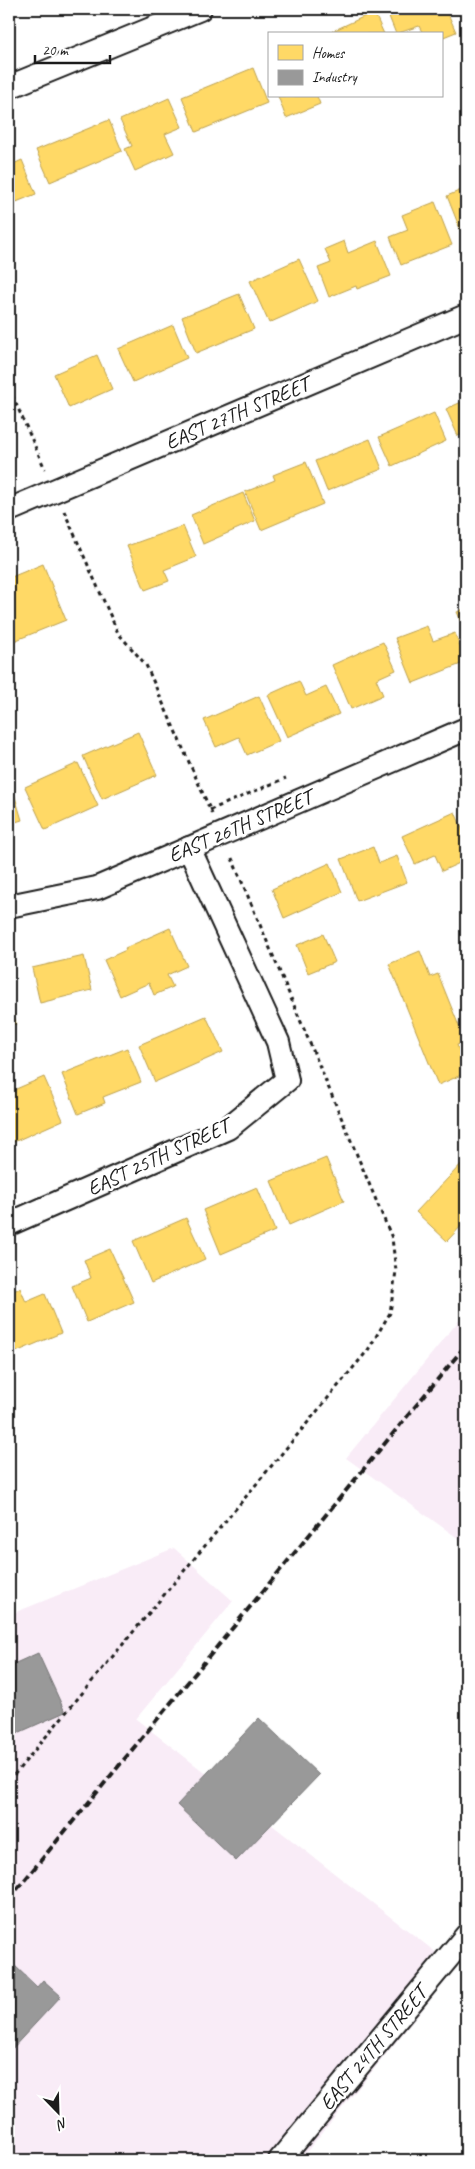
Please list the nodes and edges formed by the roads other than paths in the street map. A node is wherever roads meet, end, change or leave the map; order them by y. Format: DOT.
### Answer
graph roads {
  1 [pos="200,9"];
  2 [pos="9,87"];
  3 [pos="466,316"];
  4 [pos="9,510"];
  5 [pos="466,729"];
  6 [pos="189,848"];
  7 [pos="9,906"];
  8 [pos="9,1224"];
  9 [pos="466,1936"];
  10 [pos="280,2160"];
  1 -- 2 [label="street"];
  3 -- 4 [label="street, EAST 27TH STREET"];
  5 -- 6 [label="street, EAST 26TH STREET"];
  6 -- 7 [label="street, EAST 26TH STREET"];
  6 -- 8 [label="street, EAST 25TH STREET"];
  9 -- 10 [label="street, EAST 24TH STREET"];
}
